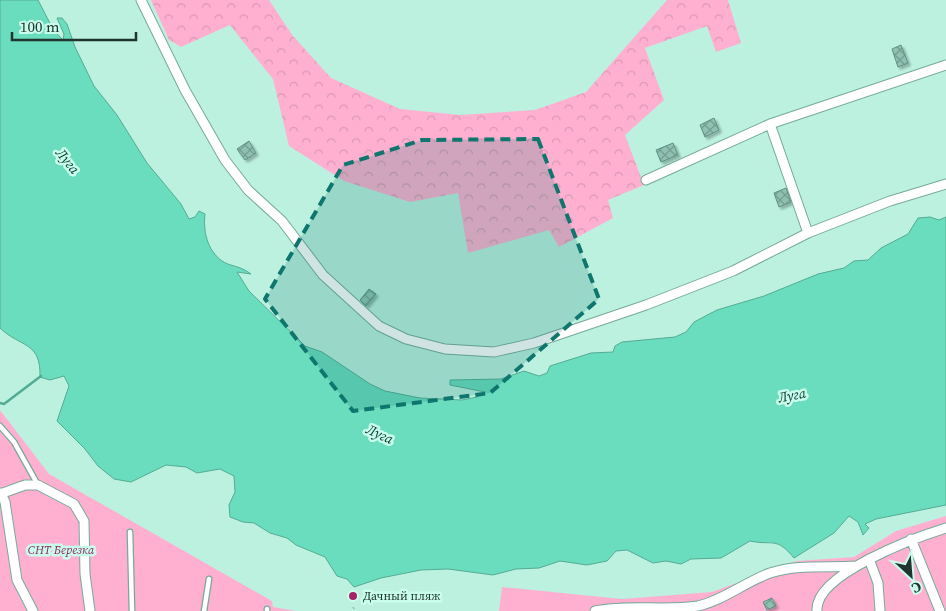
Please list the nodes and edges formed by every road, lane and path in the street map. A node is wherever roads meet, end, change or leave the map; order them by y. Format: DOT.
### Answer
graph roads {
  1 [pos="140,0"];
  2 [pos="946,65"];
  3 [pos="770,124"];
  4 [pos="646,180"];
  5 [pos="946,184"];
  6 [pos="808,233"];
  7 [pos="0,426"];
  8 [pos="38,485"];
  9 [pos="1,494"];
  10 [pos="946,528"];
  11 [pos="130,532"];
  12 [pos="912,539"];
  13 [pos="869,559"];
  14 [pos="857,566"];
  15 [pos="209,579"];
  16 [pos="354,607"];
  17 [pos="33,611"];
  18 [pos="90,611"];
  19 [pos="132,611"];
  20 [pos="204,611"];
  21 [pos="355,611"];
  22 [pos="595,611"];
  23 [pos="817,611"];
  24 [pos="880,611"];
  25 [pos="940,611"];
  1 -- 6 [label="street"];
  2 -- 3 [label="street"];
  3 -- 4 [label="street"];
  3 -- 6 [label="street"];
  5 -- 6 [label="street"];
  7 -- 8 [label="lane"];
  8 -- 9 [label="street"];
  8 -- 18 [label="street"];
  9 -- 17 [label="street"];
  10 -- 12 [label="street"];
  11 -- 19 [label="lane"];
  12 -- 13 [label="street"];
  12 -- 25 [label="street"];
  13 -- 14 [label="street"];
  13 -- 24 [label="street"];
  14 -- 22 [label="street"];
  14 -- 23 [label="street"];
  15 -- 20 [label="lane"];
  16 -- 21 [label="path"];
}
